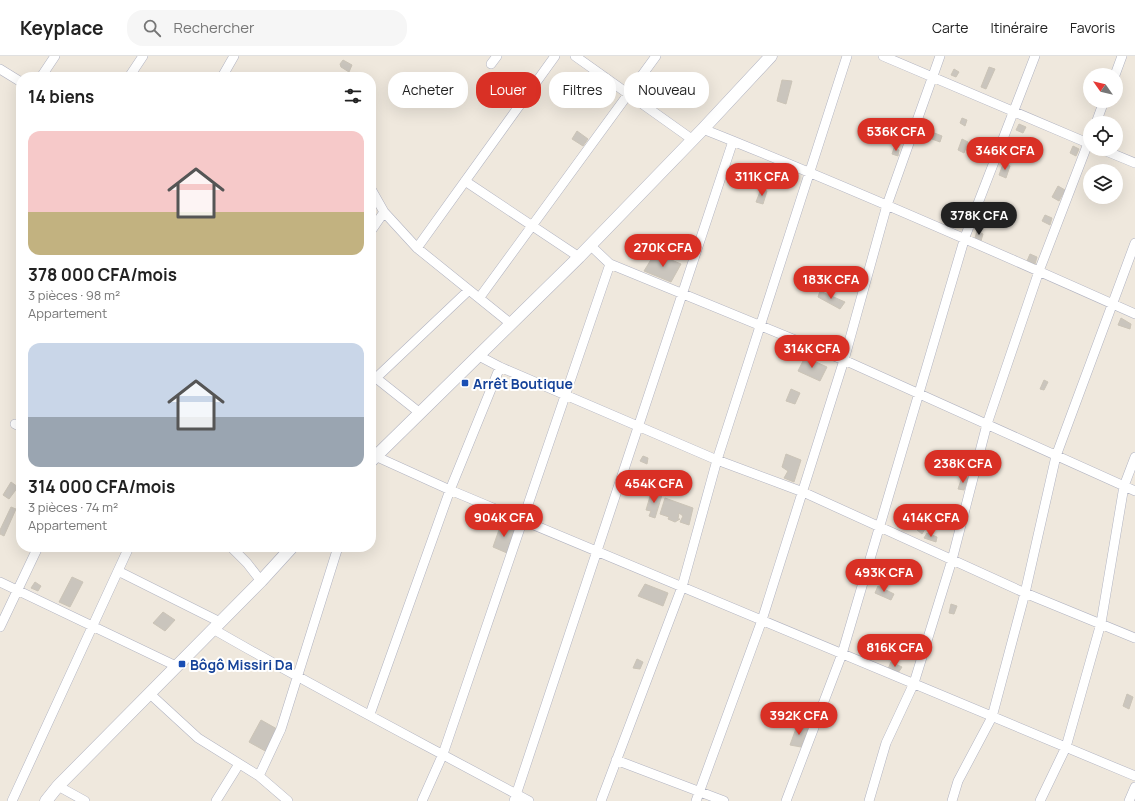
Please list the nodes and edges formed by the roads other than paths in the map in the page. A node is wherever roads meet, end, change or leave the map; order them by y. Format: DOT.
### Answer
graph roads {
  1 [pos="55,56"];
  2 [pos="143,56"];
  3 [pos="234,56"];
  4 [pos="497,56"];
  5 [pos="555,56"];
  6 [pos="575,56"];
  7 [pos="656,56"];
  8 [pos="771,56"];
  9 [pos="847,56"];
  10 [pos="883,56"];
  11 [pos="940,56"];
  12 [pos="1035,56"];
  13 [pos="1122,56"];
  14 [pos="491,64"];
  15 [pos="0,68"];
  16 [pos="1117,68"];
  17 [pos="44,72"];
  18 [pos="133,72"];
  19 [pos="227,72"];
  20 [pos="644,72"];
  21 [pos="931,76"];
  22 [pos="16,79"];
  23 [pos="624,91"];
  24 [pos="624,100"];
  25 [pos="648,108"];
  26 [pos="1013,112"];
  27 [pos="704,130"];
  28 [pos="693,140"];
  29 [pos="1083,140"];
  30 [pos="733,141"];
  31 [pos="1084,156"];
  32 [pos="1118,156"];
  33 [pos="1135,163"];
  34 [pos="810,172"];
  35 [pos="465,181"];
  36 [pos="376,198"];
  37 [pos="887,205"];
  38 [pos="384,212"];
  39 [pos="376,224"];
  40 [pos="532,226"];
  41 [pos="965,237"];
  42 [pos="1135,243"];
  43 [pos="590,245"];
  44 [pos="417,248"];
  45 [pos="579,256"];
  46 [pos="610,264"];
  47 [pos="1039,270"];
  48 [pos="469,290"];
  49 [pos="682,294"];
  50 [pos="480,297"];
  51 [pos="1112,303"];
  52 [pos="1135,314"];
  53 [pos="510,323"];
  54 [pos="760,326"];
  55 [pos="479,356"];
  56 [pos="844,360"];
  57 [pos="500,367"];
  58 [pos="376,374"];
  59 [pos="376,378"];
  60 [pos="918,394"];
  61 [pos="566,395"];
  62 [pos="420,413"];
  63 [pos="987,424"];
  64 [pos="639,426"];
  65 [pos="376,455"];
  66 [pos="1056,456"];
  67 [pos="1135,457"];
  68 [pos="376,459"];
  69 [pos="718,460"];
  70 [pos="1124,486"];
  71 [pos="450,490"];
  72 [pos="1135,491"];
  73 [pos="803,492"];
  74 [pos="523,520"];
  75 [pos="880,527"];
  76 [pos="36,552"];
  77 [pos="127,552"];
  78 [pos="236,552"];
  79 [pos="287,552"];
  80 [pos="336,552"];
  81 [pos="597,552"];
  82 [pos="952,560"];
  83 [pos="118,571"];
  84 [pos="261,581"];
  85 [pos="0,582"];
  86 [pos="682,587"];
  87 [pos="17,591"];
  88 [pos="1025,593"];
  89 [pos="762,620"];
  90 [pos="1101,623"];
  91 [pos="216,625"];
  92 [pos="92,626"];
  93 [pos="0,627"];
  94 [pos="1135,638"];
  95 [pos="842,654"];
  96 [pos="176,666"];
  97 [pos="298,677"];
  98 [pos="914,684"];
  99 [pos="149,693"];
  100 [pos="370,714"];
  101 [pos="992,717"];
  102 [pos="1066,747"];
  103 [pos="444,754"];
  104 [pos="616,760"];
  105 [pos="239,764"];
  106 [pos="259,776"];
  107 [pos="1135,776"];
  108 [pos="58,786"];
  109 [pos="1135,787"];
  110 [pos="699,792"];
  111 [pos="516,798"];
  112 [pos="12,801"];
  113 [pos="46,801"];
  114 [pos="85,801"];
  115 [pos="216,801"];
  116 [pos="288,801"];
  117 [pos="422,801"];
  118 [pos="529,801"];
  119 [pos="601,801"];
  120 [pos="696,801"];
  121 [pos="724,801"];
  122 [pos="786,801"];
  123 [pos="869,801"];
  124 [pos="952,801"];
  125 [pos="1040,801"];
  126 [pos="1129,801"];
  1 -- 17 [label="street"];
  2 -- 18 [label="street"];
  3 -- 19 [label="street"];
  4 -- 14 [label="street"];
  5 -- 35 [label="street"];
  6 -- 23 [label="street"];
  7 -- 20 [label="street"];
  8 -- 27 [label="main road"];
  9 -- 34 [label="street"];
  10 -- 21 [label="street"];
  11 -- 21 [label="street"];
  12 -- 26 [label="street"];
  13 -- 16 [label="street"];
  15 -- 22 [label="street"];
  21 -- 26 [label="street"];
  21 -- 37 [label="street"];
  24 -- 40 [label="street"];
  25 -- 28 [label="street"];
  26 -- 29 [label="street"];
  26 -- 41 [label="street"];
  27 -- 28 [label="main road"];
  27 -- 30 [label="street"];
  28 -- 43 [label="main road"];
  30 -- 34 [label="street"];
  30 -- 49 [label="street"];
  31 -- 47 [label="street"];
  32 -- 33 [label="street"];
  34 -- 37 [label="street"];
  34 -- 54 [label="street"];
  35 -- 40 [label="street"];
  35 -- 44 [label="street"];
  36 -- 38 [label="street"];
  37 -- 41 [label="street"];
  37 -- 56 [label="street"];
  38 -- 39 [label="street"];
  38 -- 44 [label="street"];
  40 -- 45 [label="street"];
  40 -- 50 [label="street"];
  41 -- 47 [label="street"];
  41 -- 60 [label="street"];
  42 -- 51 [label="street"];
  43 -- 45 [label="main road"];
  43 -- 46 [label="street"];
  44 -- 48 [label="street"];
  45 -- 53 [label="main road"];
  46 -- 49 [label="street"];
  46 -- 61 [label="street"];
  47 -- 51 [label="street"];
  47 -- 63 [label="street"];
  48 -- 50 [label="street"];
  48 -- 58 [label="street"];
  49 -- 54 [label="street"];
  49 -- 64 [label="street"];
  50 -- 53 [label="street"];
  51 -- 52 [label="street"];
  51 -- 66 [label="street"];
  53 -- 55 [label="main road"];
  54 -- 56 [label="street"];
  54 -- 69 [label="street"];
  55 -- 57 [label="street"];
  55 -- 62 [label="main road"];
  56 -- 60 [label="street"];
  56 -- 73 [label="street"];
  57 -- 61 [label="street"];
  57 -- 71 [label="street"];
  59 -- 62 [label="street"];
  60 -- 63 [label="street"];
  60 -- 75 [label="street"];
  61 -- 64 [label="street"];
  61 -- 74 [label="street"];
  62 -- 65 [label="main road"];
  63 -- 66 [label="street"];
  63 -- 82 [label="street"];
  64 -- 69 [label="street"];
  64 -- 81 [label="street"];
  66 -- 70 [label="street"];
  66 -- 88 [label="street"];
  67 -- 70 [label="street"];
  68 -- 71 [label="street"];
  69 -- 73 [label="street"];
  69 -- 86 [label="street"];
  70 -- 72 [label="street"];
  70 -- 90 [label="street"];
  71 -- 74 [label="street"];
  71 -- 100 [label="street"];
  73 -- 75 [label="street"];
  73 -- 89 [label="street"];
  74 -- 81 [label="street"];
  74 -- 103 [label="street"];
  75 -- 82 [label="street"];
  75 -- 95 [label="street"];
  76 -- 87 [label="street"];
  77 -- 83 [label="street"];
  78 -- 84 [label="street"];
  79 -- 84 [label="main road"];
  80 -- 97 [label="street"];
  81 -- 86 [label="street"];
  81 -- 111 [label="street"];
  82 -- 88 [label="street"];
  82 -- 98 [label="street"];
  83 -- 91 [label="street"];
  83 -- 92 [label="street"];
  84 -- 91 [label="main road"];
  85 -- 87 [label="street"];
  86 -- 89 [label="street"];
  86 -- 104 [label="street"];
  87 -- 92 [label="street"];
  87 -- 93 [label="street"];
  88 -- 90 [label="street"];
  88 -- 101 [label="street"];
  89 -- 95 [label="street"];
  89 -- 110 [label="street"];
  90 -- 94 [label="street"];
  90 -- 102 [label="street"];
  91 -- 96 [label="main road"];
  91 -- 97 [label="street"];
  92 -- 96 [label="street"];
  92 -- 112 [label="street"];
  95 -- 98 [label="street"];
  95 -- 122 [label="street"];
  96 -- 99 [label="main road"];
  97 -- 100 [label="street"];
  97 -- 106 [label="street"];
  98 -- 101 [label="street"];
  98 -- 123 [label="street"];
  99 -- 105 [label="street"];
  99 -- 108 [label="main road"];
  100 -- 103 [label="street"];
  101 -- 102 [label="street"];
  101 -- 124 [label="street"];
  102 -- 107 [label="street"];
  102 -- 125 [label="street"];
  103 -- 111 [label="street"];
  103 -- 117 [label="street"];
  104 -- 110 [label="street"];
  104 -- 119 [label="street"];
  105 -- 106 [label="street"];
  105 -- 115 [label="street"];
  106 -- 116 [label="street"];
  108 -- 113 [label="main road"];
  108 -- 114 [label="street"];
  109 -- 126 [label="street"];
  110 -- 120 [label="street"];
  110 -- 121 [label="street"];
  111 -- 118 [label="street"];
}
